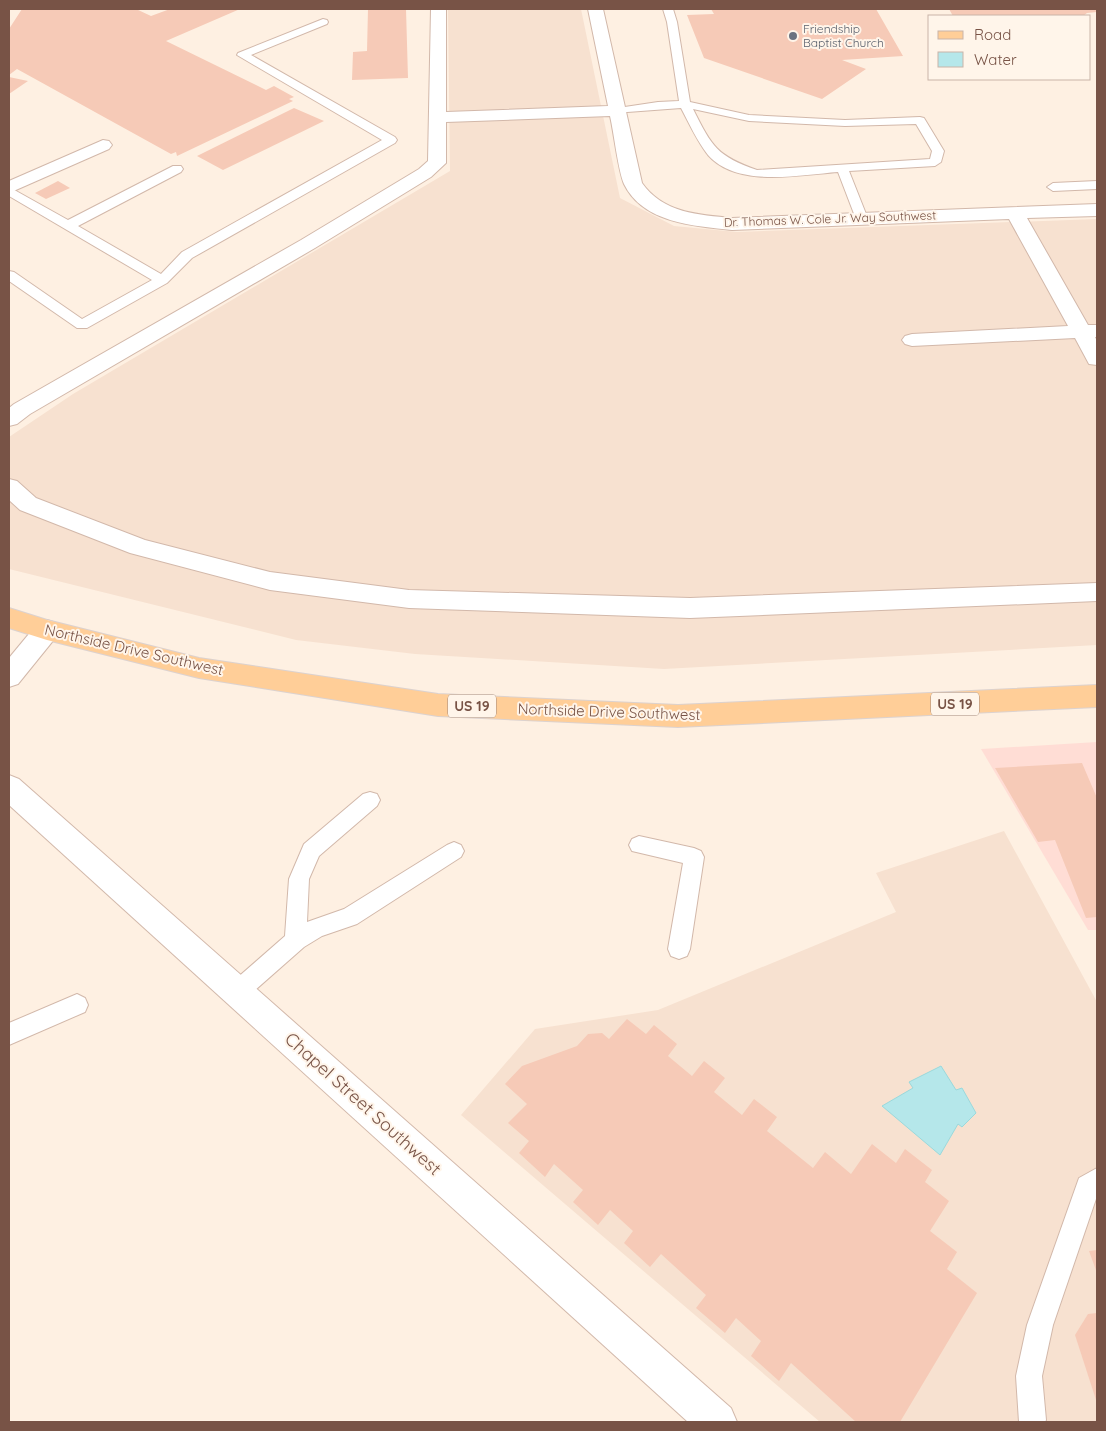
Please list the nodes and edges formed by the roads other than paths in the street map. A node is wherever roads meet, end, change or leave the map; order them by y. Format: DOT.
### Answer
graph roads {
  1 [pos="438,9"];
  2 [pos="596,9"];
  3 [pos="668,9"];
  4 [pos="323,22"];
  5 [pos="685,104"];
  6 [pos="618,110"];
  7 [pos="438,117"];
  8 [pos="103,145"];
  9 [pos="842,168"];
  10 [pos="177,169"];
  11 [pos="1097,185"];
  12 [pos="1053,187"];
  13 [pos="9,190"];
  14 [pos="1097,210"];
  15 [pos="1015,213"];
  16 [pos="862,219"];
  17 [pos="69,225"];
  18 [pos="9,275"];
  19 [pos="162,280"];
  20 [pos="1089,332"];
  21 [pos="912,340"];
  22 [pos="1097,359"];
  23 [pos="9,419"];
  24 [pos="9,487"];
  25 [pos="1097,592"];
  26 [pos="9,618"];
  27 [pos="47,630"];
  28 [pos="9,677"];
  29 [pos="1097,696"];
  30 [pos="9,786"];
  31 [pos="370,800"];
  32 [pos="639,845"];
  33 [pos="454,852"];
  34 [pos="296,940"];
  35 [pos="679,948"];
  36 [pos="238,992"];
  37 [pos="77,1005"];
  38 [pos="9,1034"];
  39 [pos="1097,1180"];
  40 [pos="717,1422"];
  41 [pos="1032,1422"];
  1 -- 7 [label="street"];
  2 -- 6 [label="street, Dr. Thomas W. Cole Jr. Way Southwest"];
  3 -- 5 [label="lane"];
  4 -- 19 [label="lane"];
  5 -- 6 [label="lane"];
  5 -- 9 [label="lane"];
  5 -- 9 [label="lane"];
  6 -- 7 [label="street"];
  6 -- 16 [label="street, Dr. Thomas W. Cole Jr. Way Southwest"];
  7 -- 23 [label="street"];
  8 -- 13 [label="street"];
  9 -- 16 [label="lane"];
  10 -- 17 [label="lane"];
  11 -- 12 [label="lane"];
  13 -- 17 [label="lane"];
  14 -- 15 [label="street, Dr. Thomas W. Cole Jr. Way Southwest"];
  15 -- 16 [label="street, Dr. Thomas W. Cole Jr. Way Southwest"];
  15 -- 20 [label="street"];
  17 -- 19 [label="lane"];
  18 -- 19 [label="lane"];
  20 -- 21 [label="street"];
  20 -- 22 [label="street"];
  24 -- 25 [label="street"];
  26 -- 27 [label="main road, Northside Drive Southwest / US 19"];
  27 -- 28 [label="street"];
  27 -- 29 [label="main road, Northside Drive Southwest / US 19"];
  30 -- 36 [label="street, Chapel Street Southwest"];
  31 -- 34 [label="lane"];
  32 -- 35 [label="lane"];
  33 -- 34 [label="lane"];
  34 -- 36 [label="lane"];
  36 -- 40 [label="street, Chapel Street Southwest"];
  37 -- 38 [label="lane"];
  39 -- 41 [label="lane"];
}
